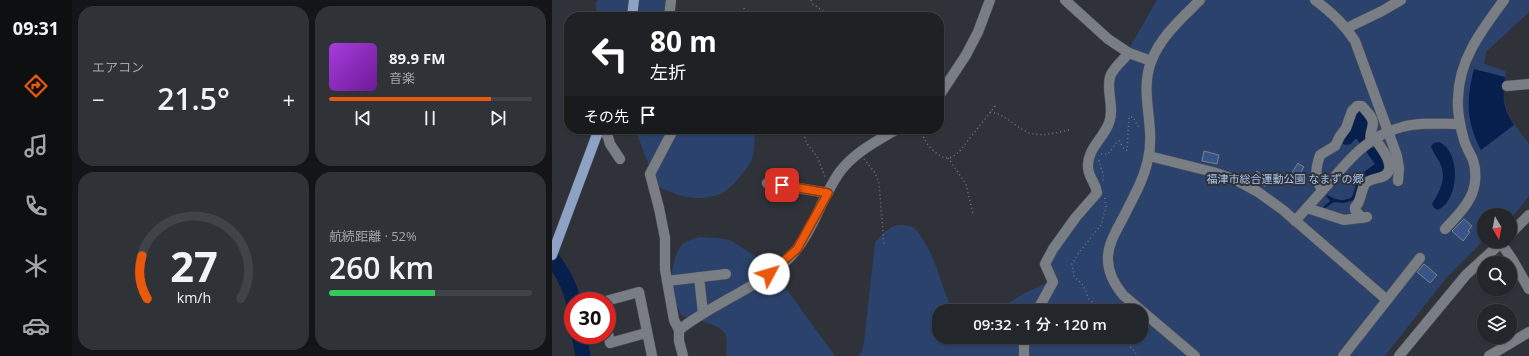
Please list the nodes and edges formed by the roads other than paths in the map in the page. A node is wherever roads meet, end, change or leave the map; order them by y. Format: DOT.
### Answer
graph roads {
  1 [pos="634,0"];
  2 [pos="671,0"];
  3 [pos="990,0"];
  4 [pos="1065,0"];
  5 [pos="1200,0"];
  6 [pos="1314,0"];
  7 [pos="1401,0"];
  8 [pos="1504,0"];
  9 [pos="633,12"];
  10 [pos="670,12"];
  11 [pos="1347,28"];
  12 [pos="1129,53"];
  13 [pos="1151,62"];
  14 [pos="1529,84"];
  15 [pos="1507,86"];
  16 [pos="944,88"];
  17 [pos="1460,124"];
  18 [pos="1388,131"];
  19 [pos="597,134"];
  20 [pos="606,134"];
  21 [pos="671,134"];
  22 [pos="889,134"];
  23 [pos="1372,139"];
  24 [pos="1336,146"];
  25 [pos="1149,156"];
  26 [pos="620,159"];
  27 [pos="1348,160"];
  28 [pos="1398,181"];
  29 [pos="767,183"];
  30 [pos="1323,189"];
  31 [pos="828,192"];
  32 [pos="1307,208"];
  33 [pos="1529,215"];
  34 [pos="1295,221"];
  35 [pos="1517,227"];
  36 [pos="1445,229"];
  37 [pos="1496,248"];
  38 [pos="1506,248"];
  39 [pos="553,252"];
  40 [pos="1420,258"];
  41 [pos="726,274"];
  42 [pos="699,278"];
  43 [pos="667,281"];
  44 [pos="1529,289"];
  45 [pos="616,298"];
  46 [pos="1387,300"];
  47 [pos="1041,304"];
  48 [pos="703,313"];
  49 [pos="679,330"];
  50 [pos="1529,332"];
  51 [pos="646,333"];
  52 [pos="616,341"];
  53 [pos="1024,344"];
  54 [pos="652,356"];
  55 [pos="683,356"];
  56 [pos="1024,356"];
  57 [pos="1195,356"];
  58 [pos="1343,356"];
  59 [pos="1399,356"];
  60 [pos="1489,356"];
  1 -- 9 [label="main road"];
  2 -- 10 [label="street"];
  3 -- 16 [label="street"];
  4 -- 12 [label="street"];
  5 -- 13 [label="street"];
  6 -- 11 [label="street"];
  7 -- 11 [label="street"];
  8 -- 17 [label="street"];
  11 -- 18 [label="street"];
  12 -- 13 [label="street"];
  12 -- 47 [label="street"];
  13 -- 25 [label="street"];
  14 -- 15 [label="street"];
  17 -- 18 [label="street"];
  17 -- 36 [label="street"];
  18 -- 23 [label="street"];
  18 -- 28 [label="street"];
  19 -- 39 [label="main road"];
  20 -- 26 [label="street"];
  21 -- 43 [label="street"];
  22 -- 31 [label="street"];
  23 -- 24 [label="street"];
  23 -- 27 [label="street"];
  23 -- 32 [label="street"];
  24 -- 27 [label="street"];
  24 -- 30 [label="street"];
  25 -- 34 [label="street"];
  25 -- 57 [label="street"];
  27 -- 30 [label="street"];
  29 -- 31 [label="street"];
  30 -- 32 [label="street"];
  31 -- 48 [label="street"];
  32 -- 34 [label="street"];
  33 -- 35 [label="street"];
  34 -- 46 [label="street"];
  37 -- 59 [label="street"];
  38 -- 44 [label="street"];
  40 -- 46 [label="street"];
  41 -- 42 [label="street"];
  42 -- 43 [label="street"];
  42 -- 48 [label="street"];
  43 -- 49 [label="street"];
  45 -- 51 [label="street"];
  46 -- 58 [label="street"];
  48 -- 49 [label="street"];
  49 -- 55 [label="street"];
  50 -- 60 [label="street"];
  51 -- 52 [label="street"];
  51 -- 54 [label="street"];
  53 -- 56 [label="street"];
}
